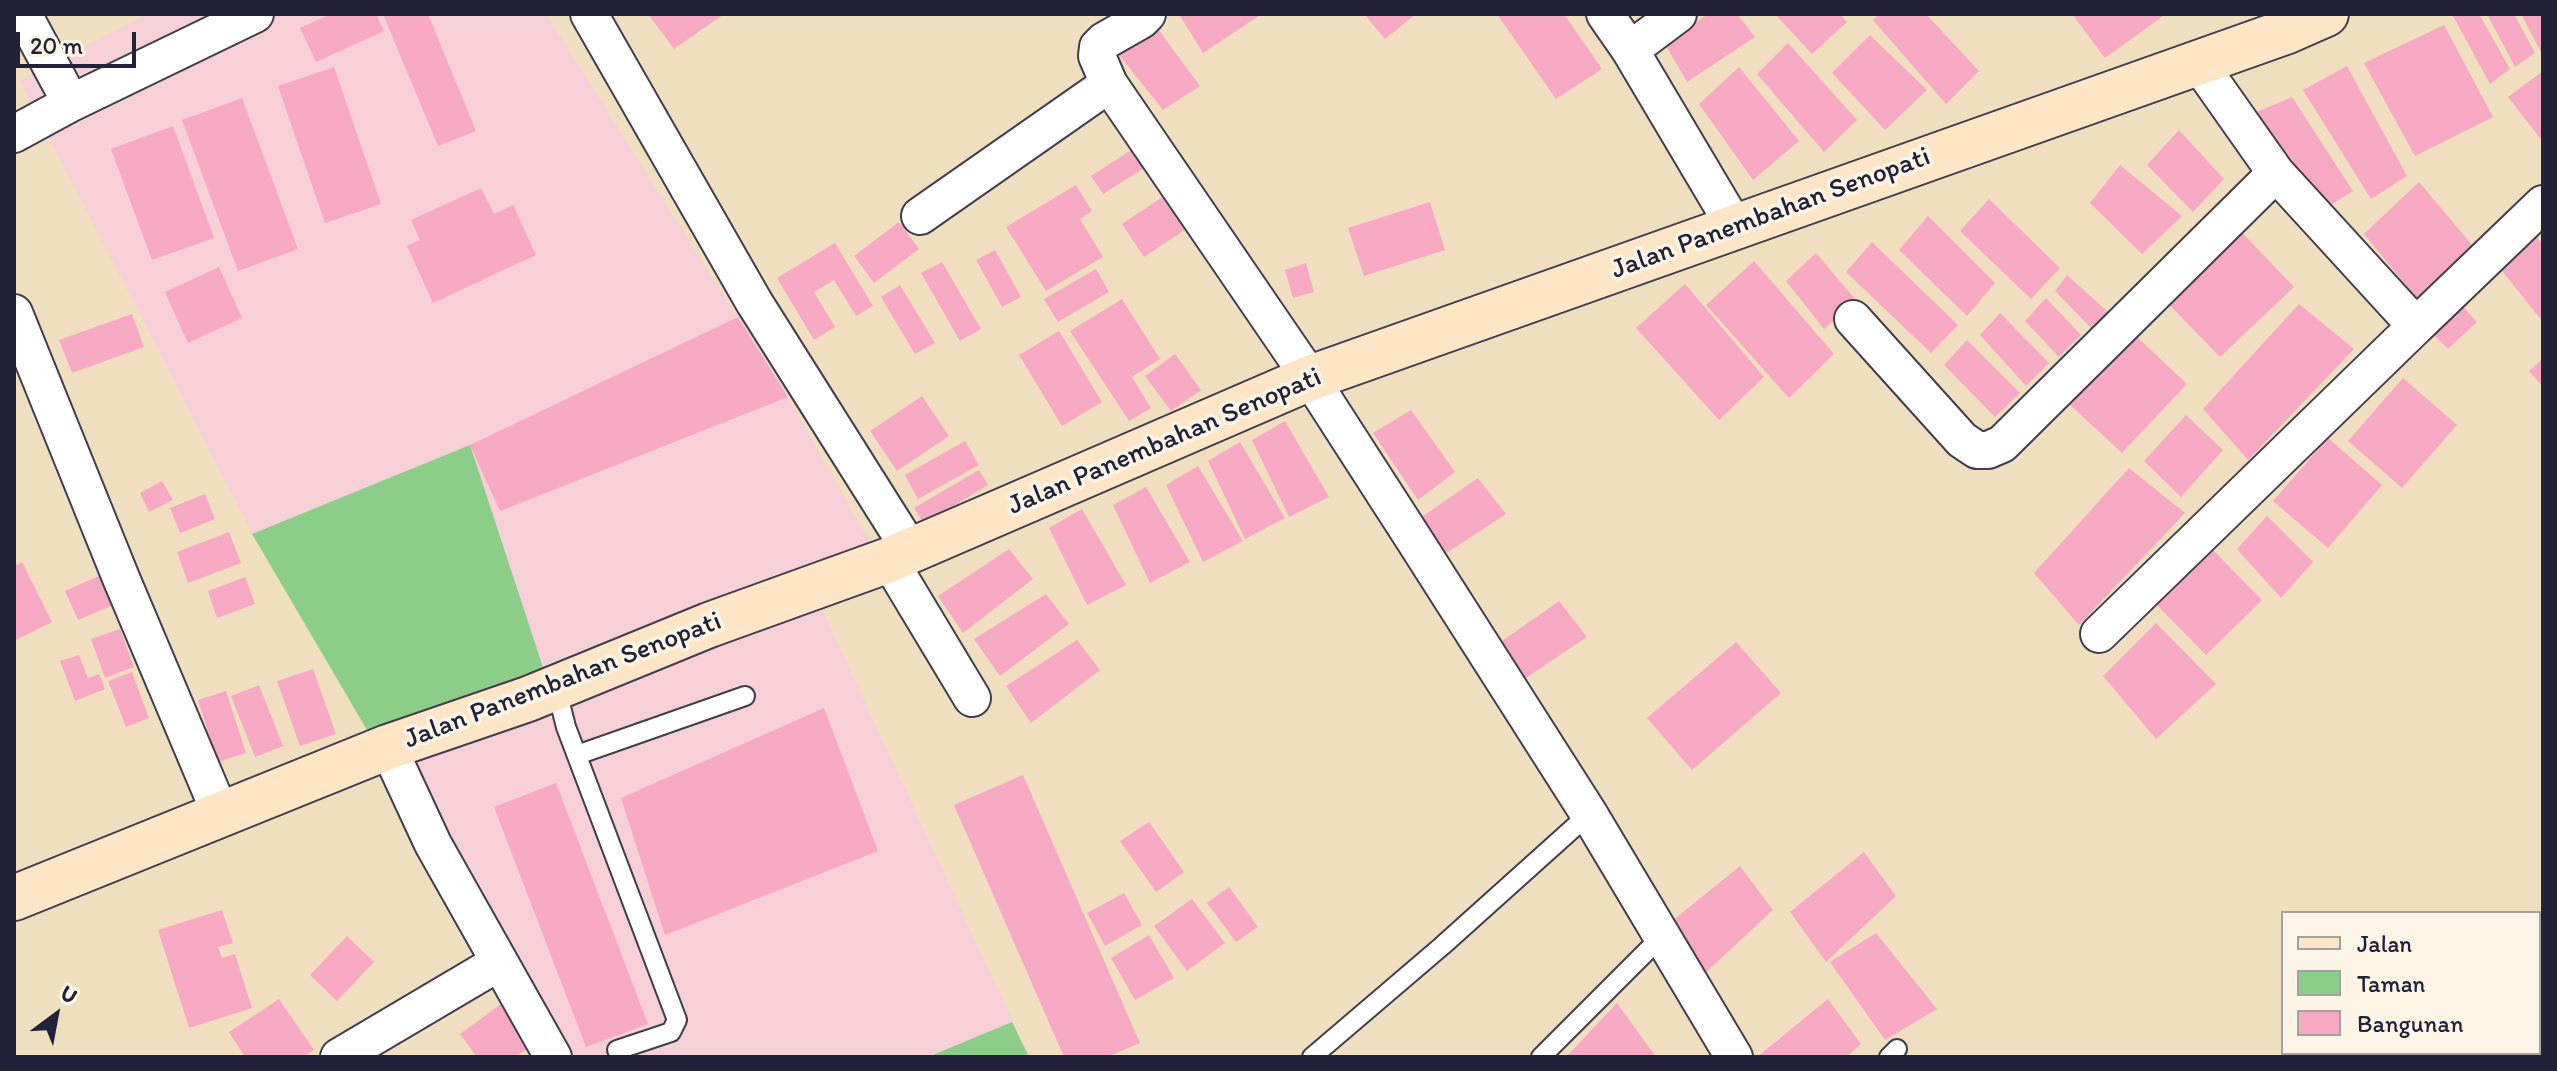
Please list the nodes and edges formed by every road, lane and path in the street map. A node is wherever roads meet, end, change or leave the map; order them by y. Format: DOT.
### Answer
graph roads {
  1 [pos="23,14"];
  2 [pos="255,14"];
  3 [pos="589,14"];
  4 [pos="1147,14"];
  5 [pos="1605,14"];
  6 [pos="1678,14"];
  7 [pos="2326,14"];
  8 [pos="1630,50"];
  9 [pos="2197,61"];
  10 [pos="1109,84"];
  11 [pos="71,103"];
  12 [pos="14,134"];
  13 [pos="2276,173"];
  14 [pos="2543,204"];
  15 [pos="920,216"];
  16 [pos="1735,227"];
  17 [pos="14,313"];
  18 [pos="1853,319"];
  19 [pos="2416,326"];
  20 [pos="1310,378"];
  21 [pos="900,556"];
  22 [pos="2099,634"];
  23 [pos="556,687"];
  24 [pos="745,696"];
  25 [pos="972,698"];
  26 [pos="388,747"];
  27 [pos="577,755"];
  28 [pos="1589,814"];
  29 [pos="221,815"];
  30 [pos="14,898"];
  31 [pos="1661,937"];
  32 [pos="498,963"];
  33 [pos="617,1050"];
  34 [pos="339,1057"];
  35 [pos="553,1057"];
  36 [pos="1312,1057"];
  37 [pos="1541,1057"];
  38 [pos="1734,1057"];
  1 -- 11 [label="street"];
  2 -- 11 [label="street"];
  3 -- 21 [label="street"];
  4 -- 10 [label="street"];
  5 -- 8 [label="street"];
  6 -- 8 [label="street"];
  7 -- 9 [label="main road, Jalan Panembahan Senopati"];
  8 -- 16 [label="street"];
  9 -- 13 [label="street"];
  9 -- 16 [label="main road, Jalan Panembahan Senopati"];
  10 -- 15 [label="street"];
  10 -- 20 [label="street"];
  11 -- 12 [label="street"];
  13 -- 18 [label="street"];
  13 -- 19 [label="street"];
  14 -- 19 [label="street"];
  16 -- 20 [label="main road, Jalan Panembahan Senopati"];
  17 -- 29 [label="street"];
  19 -- 22 [label="street"];
  20 -- 21 [label="main road, Jalan Panembahan Senopati"];
  20 -- 28 [label="street"];
  21 -- 23 [label="main road, Jalan Panembahan Senopati"];
  21 -- 25 [label="street"];
  23 -- 26 [label="main road, Jalan Panembahan Senopati"];
  23 -- 27 [label="lane"];
  24 -- 27 [label="lane"];
  26 -- 29 [label="main road, Jalan Panembahan Senopati"];
  26 -- 32 [label="street"];
  27 -- 33 [label="lane"];
  28 -- 31 [label="street"];
  28 -- 36 [label="lane"];
  29 -- 30 [label="main road, Jalan Panembahan Senopati"];
  31 -- 37 [label="lane"];
  31 -- 38 [label="street"];
  32 -- 34 [label="street"];
  32 -- 35 [label="street"];
}
